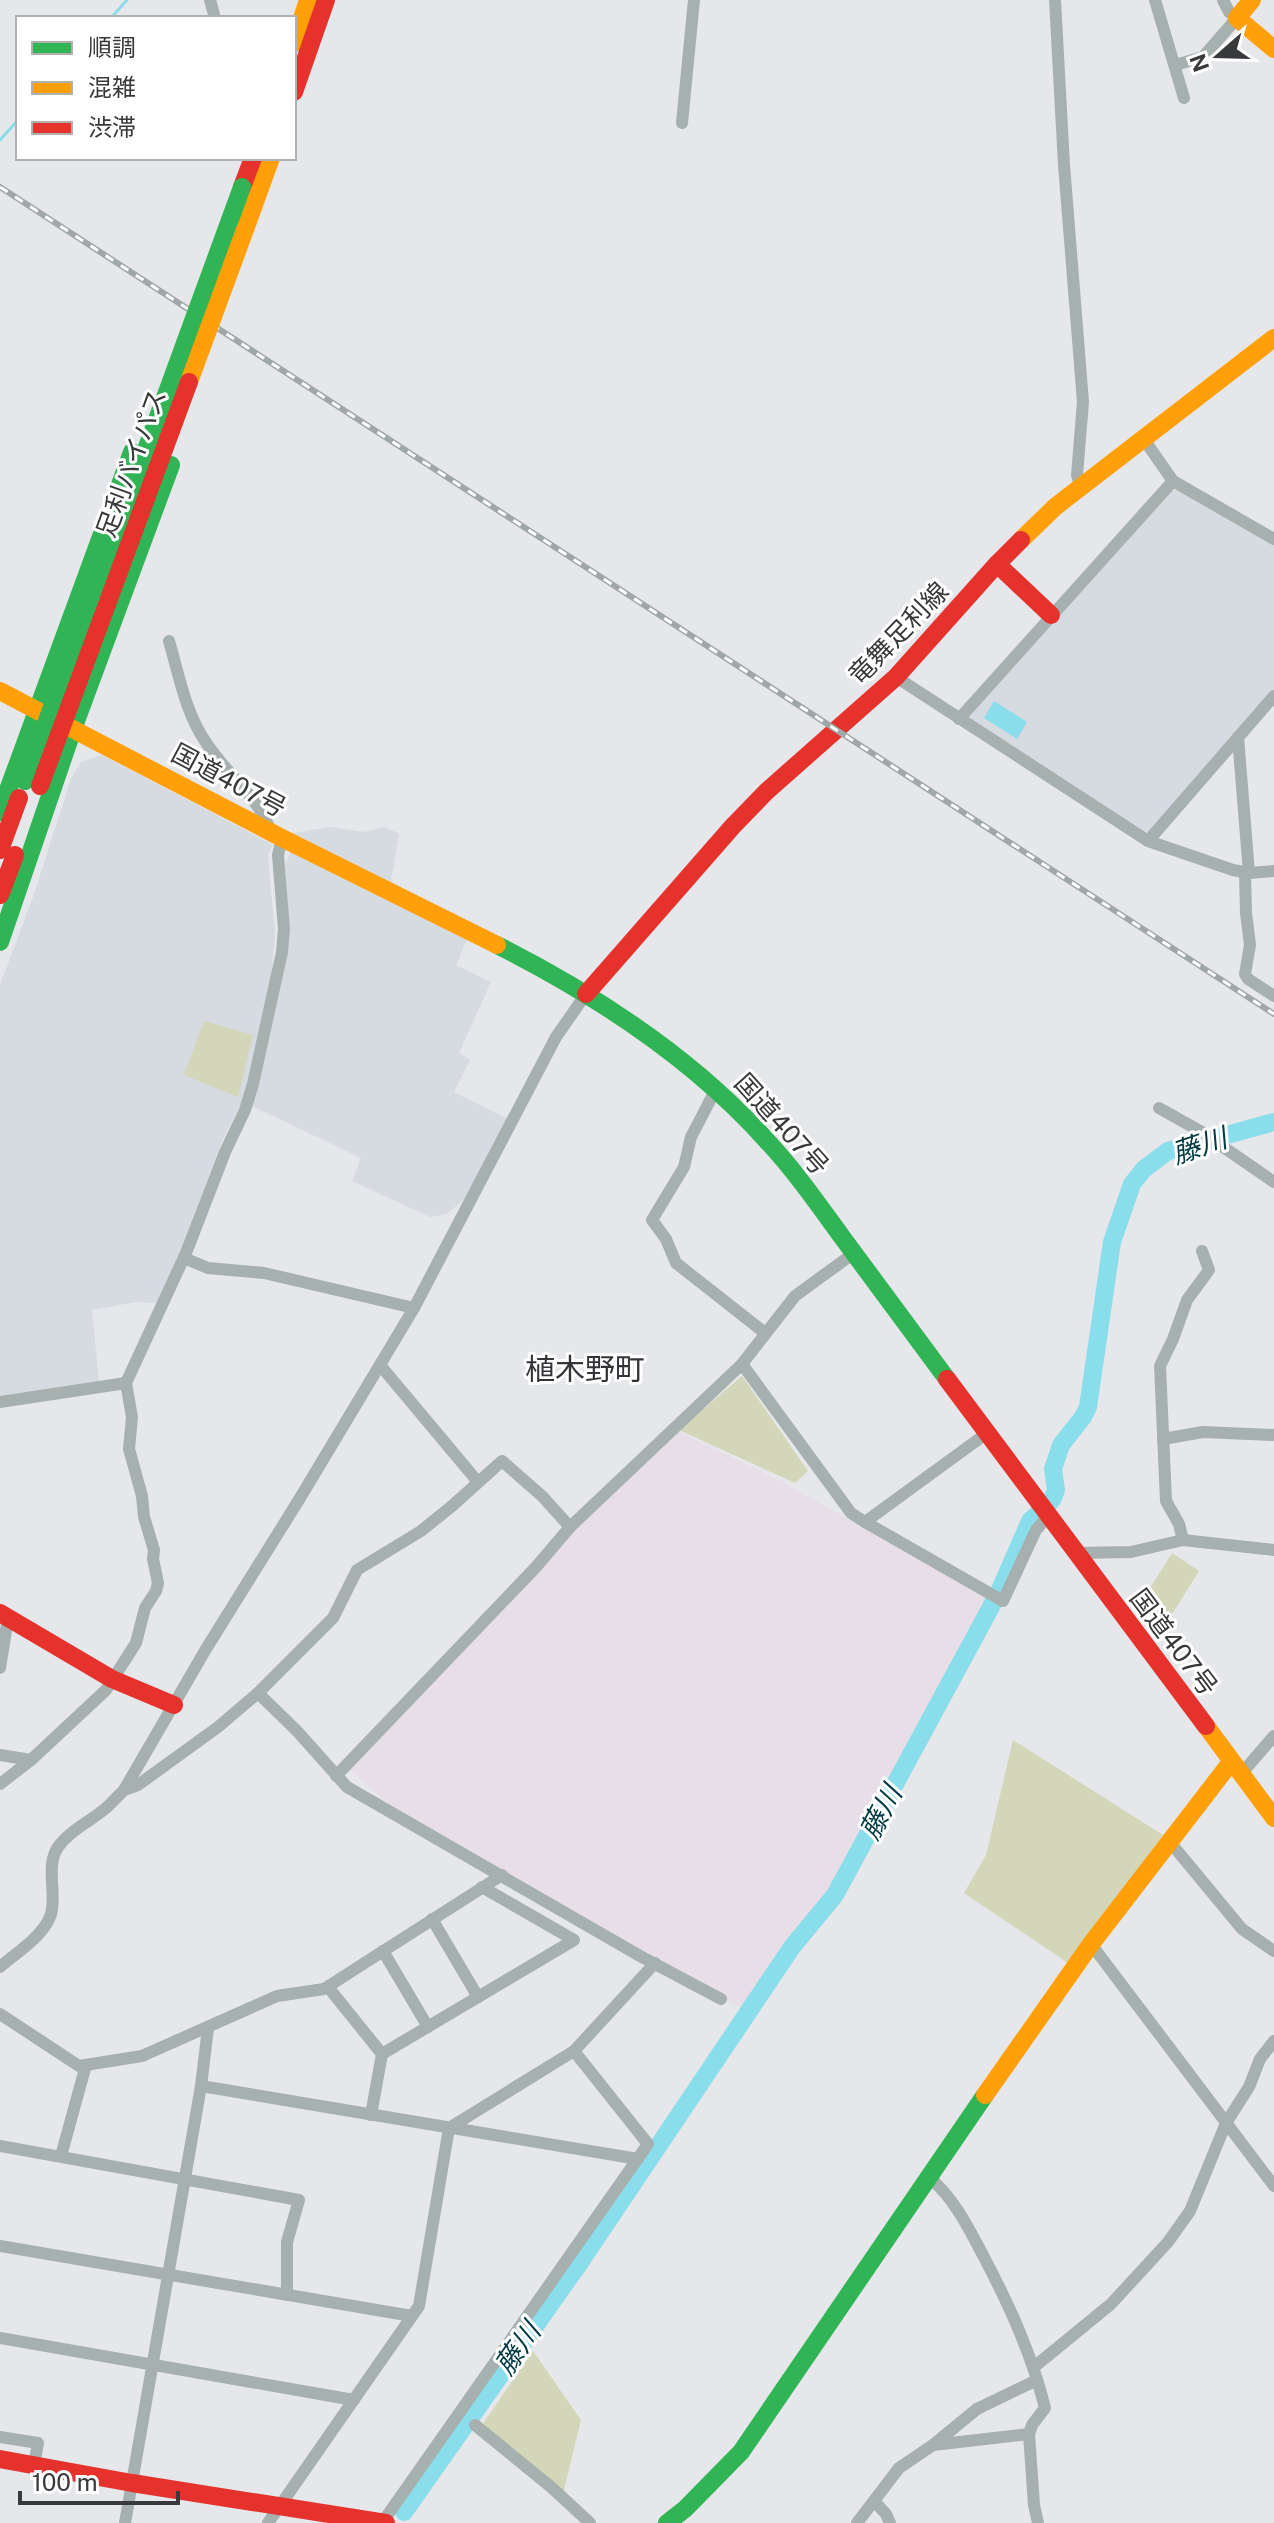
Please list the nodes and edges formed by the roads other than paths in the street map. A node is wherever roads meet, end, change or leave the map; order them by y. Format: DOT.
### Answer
graph roads {
  1 [pos="308,0"];
  2 [pos="326,0"];
  3 [pos="694,0"];
  4 [pos="1055,0"];
  5 [pos="1155,0"];
  6 [pos="1223,0"];
  7 [pos="1252,0"];
  8 [pos="1237,18"];
  9 [pos="296,37"];
  10 [pos="1274,49"];
  11 [pos="1175,65"];
  12 [pos="297,84"];
  13 [pos="1184,98"];
  14 [pos="682,123"];
  15 [pos="252,160"];
  16 [pos="270,160"];
  17 [pos="242,187"];
  18 [pos="246,227"];
  19 [pos="1274,338"];
  20 [pos="1143,438"];
  21 [pos="1173,481"];
  22 [pos="1080,486"];
  23 [pos="1274,539"];
  24 [pos="997,564"];
  25 [pos="1051,615"];
  26 [pos="169,641"];
  27 [pos="896,677"];
  28 [pos="0,691"];
  29 [pos="1274,696"];
  30 [pos="38,711"];
  31 [pos="959,719"];
  32 [pos="73,729"];
  33 [pos="1238,737"];
  34 [pos="32,783"];
  35 [pos="0,812"];
  36 [pos="276,835"];
  37 [pos="1148,841"];
  38 [pos="0,850"];
  39 [pos="1274,871"];
  40 [pos="1247,873"];
  41 [pos="0,895"];
  42 [pos="0,942"];
  43 [pos="586,994"];
  44 [pos="1274,996"];
  45 [pos="716,1089"];
  46 [pos="1159,1108"];
  47 [pos="1274,1182"];
  48 [pos="1202,1251"];
  49 [pos="854,1253"];
  50 [pos="184,1258"];
  51 [pos="414,1308"];
  52 [pos="765,1333"];
  53 [pos="742,1364"];
  54 [pos="380,1365"];
  55 [pos="126,1383"];
  56 [pos="0,1402"];
  57 [pos="987,1433"];
  58 [pos="1274,1435"];
  59 [pos="1163,1439"];
  60 [pos="478,1482"];
  61 [pos="1048,1516"];
  62 [pos="865,1522"];
  63 [pos="570,1527"];
  64 [pos="1183,1540"];
  65 [pos="1274,1550"];
  66 [pos="1075,1553"];
  67 [pos="4,1615"];
  68 [pos="0,1661"];
  69 [pos="0,1668"];
  70 [pos="112,1679"];
  71 [pos="258,1693"];
  72 [pos="174,1705"];
  73 [pos="1274,1736"];
  74 [pos="0,1755"];
  75 [pos="31,1760"];
  76 [pos="1236,1768"];
  77 [pos="336,1776"];
  78 [pos="0,1784"];
  79 [pos="124,1790"];
  80 [pos="1274,1818"];
  81 [pos="1170,1842"];
  82 [pos="502,1875"];
  83 [pos="482,1887"];
  84 [pos="432,1919"];
  85 [pos="1091,1944"];
  86 [pos="383,1951"];
  87 [pos="1274,1951"];
  88 [pos="655,1963"];
  89 [pos="0,1967"];
  90 [pos="328,1987"];
  91 [pos="478,1997"];
  92 [pos="721,1999"];
  93 [pos="0,2014"];
  94 [pos="428,2027"];
  95 [pos="208,2028"];
  96 [pos="1274,2041"];
  97 [pos="574,2051"];
  98 [pos="382,2054"];
  99 [pos="86,2065"];
  100 [pos="201,2086"];
  101 [pos="371,2115"];
  102 [pos="1226,2123"];
  103 [pos="449,2128"];
  104 [pos="0,2146"];
  105 [pos="61,2156"];
  106 [pos="638,2159"];
  107 [pos="929,2177"];
  108 [pos="184,2178"];
  109 [pos="1274,2186"];
  110 [pos="0,2246"];
  111 [pos="167,2274"];
  112 [pos="287,2295"];
  113 [pos="412,2316"];
  114 [pos="0,2338"];
  115 [pos="152,2364"];
  116 [pos="1036,2374"];
  117 [pos="354,2400"];
  118 [pos="475,2425"];
  119 [pos="1029,2434"];
  120 [pos="0,2437"];
  121 [pos="933,2445"];
  122 [pos="0,2459"];
  123 [pos="34,2465"];
  124 [pos="132,2483"];
  125 [pos="875,2502"];
  126 [pos="280,2506"];
  127 [pos="125,2523"];
  128 [pos="268,2523"];
  129 [pos="384,2523"];
  130 [pos="590,2523"];
  131 [pos="667,2523"];
  132 [pos="857,2523"];
  133 [pos="890,2523"];
  134 [pos="1038,2523"];
  1 -- 9 [label="main road"];
  2 -- 12 [label="main road"];
  3 -- 14 [label="street"];
  4 -- 22 [label="street"];
  5 -- 11 [label="street"];
  6 -- 8 [label="street"];
  7 -- 8 [label="main road"];
  8 -- 10 [label="main road"];
  8 -- 11 [label="street"];
  11 -- 13 [label="street"];
  15 -- 17 [label="main road, 足利バイパス"];
  16 -- 18 [label="main road, 足利バイパス"];
  17 -- 30 [label="main road, bridge"];
  17 -- 34 [label="main road, 足利バイパス, bridge"];
  18 -- 32 [label="main road, bridge"];
  18 -- 34 [label="main road, 足利バイパス, bridge"];
  19 -- 20 [label="main road, 竜舞足利線"];
  20 -- 21 [label="street"];
  20 -- 22 [label="main road, 竜舞足利線"];
  21 -- 23 [label="street"];
  21 -- 25 [label="street"];
  22 -- 24 [label="main road, 竜舞足利線"];
  24 -- 25 [label="main road"];
  24 -- 27 [label="main road, 竜舞足利線"];
  25 -- 31 [label="street"];
  26 -- 36 [label="street"];
  27 -- 31 [label="street"];
  27 -- 43 [label="main road, 竜舞足利線"];
  28 -- 30 [label="main road, 国道407号"];
  29 -- 33 [label="street"];
  30 -- 32 [label="main road, 国道407号"];
  30 -- 35 [label="main road"];
  31 -- 37 [label="street"];
  32 -- 36 [label="main road, 国道407号"];
  32 -- 42 [label="main road"];
  33 -- 37 [label="street"];
  33 -- 40 [label="street"];
  34 -- 38 [label="main road"];
  34 -- 41 [label="main road"];
  36 -- 43 [label="main road, 国道407号"];
  36 -- 50 [label="street"];
  37 -- 40 [label="street"];
  39 -- 40 [label="street"];
  40 -- 44 [label="street"];
  43 -- 45 [label="main road, 国道407号"];
  43 -- 51 [label="street"];
  45 -- 49 [label="main road, 国道407号"];
  45 -- 52 [label="street"];
  46 -- 47 [label="street"];
  48 -- 59 [label="street"];
  49 -- 52 [label="street"];
  49 -- 57 [label="main road, 国道407号"];
  50 -- 51 [label="street"];
  50 -- 55 [label="street"];
  51 -- 54 [label="street"];
  52 -- 53 [label="street"];
  53 -- 62 [label="street"];
  53 -- 63 [label="street"];
  54 -- 60 [label="street"];
  54 -- 72 [label="street"];
  55 -- 56 [label="street"];
  55 -- 70 [label="street"];
  57 -- 61 [label="main road, 国道407号"];
  57 -- 62 [label="street"];
  58 -- 59 [label="street"];
  59 -- 64 [label="street"];
  60 -- 63 [label="street"];
  60 -- 71 [label="street"];
  61 -- 62 [label="street"];
  61 -- 66 [label="main road, 国道407号"];
  63 -- 77 [label="street"];
  64 -- 65 [label="street"];
  64 -- 66 [label="street"];
  66 -- 76 [label="main road, 国道407号"];
  67 -- 68 [label="street"];
  67 -- 70 [label="main road"];
  68 -- 69 [label="street"];
  70 -- 72 [label="main road"];
  70 -- 75 [label="street"];
  71 -- 77 [label="street"];
  71 -- 79 [label="street"];
  72 -- 79 [label="street"];
  73 -- 76 [label="street"];
  74 -- 75 [label="street"];
  75 -- 78 [label="street"];
  76 -- 80 [label="main road, 国道407号"];
  76 -- 81 [label="main road"];
  77 -- 82 [label="street"];
  79 -- 89 [label="street"];
  81 -- 85 [label="main road"];
  81 -- 87 [label="street"];
  82 -- 83 [label="street"];
  82 -- 88 [label="street"];
  83 -- 84 [label="street"];
  83 -- 91 [label="street"];
  84 -- 86 [label="street"];
  84 -- 91 [label="street"];
  85 -- 102 [label="street"];
  85 -- 107 [label="main road"];
  86 -- 90 [label="street"];
  86 -- 94 [label="street"];
  88 -- 92 [label="street"];
  88 -- 97 [label="street"];
  90 -- 95 [label="street"];
  90 -- 98 [label="street"];
  91 -- 94 [label="street"];
  93 -- 99 [label="street"];
  94 -- 98 [label="street"];
  95 -- 99 [label="street"];
  95 -- 100 [label="street"];
  96 -- 102 [label="street"];
  97 -- 103 [label="street"];
  97 -- 106 [label="street"];
  98 -- 101 [label="street"];
  99 -- 105 [label="street"];
  100 -- 101 [label="street"];
  100 -- 108 [label="street"];
  101 -- 103 [label="street"];
  102 -- 109 [label="street"];
  102 -- 116 [label="street"];
  103 -- 106 [label="street"];
  103 -- 113 [label="street"];
  104 -- 105 [label="street"];
  105 -- 108 [label="street"];
  106 -- 129 [label="street"];
  107 -- 116 [label="street"];
  107 -- 131 [label="main road"];
  108 -- 111 [label="street"];
  108 -- 112 [label="street"];
  110 -- 111 [label="street"];
  111 -- 112 [label="street"];
  111 -- 115 [label="street"];
  112 -- 113 [label="street"];
  113 -- 117 [label="street"];
  114 -- 115 [label="street"];
  115 -- 117 [label="street"];
  115 -- 124 [label="street"];
  116 -- 119 [label="street"];
  116 -- 121 [label="street"];
  117 -- 126 [label="street"];
  118 -- 130 [label="street"];
  119 -- 121 [label="street"];
  119 -- 134 [label="street"];
  120 -- 123 [label="street"];
  121 -- 125 [label="street"];
  122 -- 123 [label="main road"];
  123 -- 124 [label="main road"];
  124 -- 126 [label="main road"];
  124 -- 127 [label="street"];
  125 -- 132 [label="street"];
  125 -- 133 [label="street"];
  126 -- 128 [label="street"];
  126 -- 129 [label="main road"];
}
